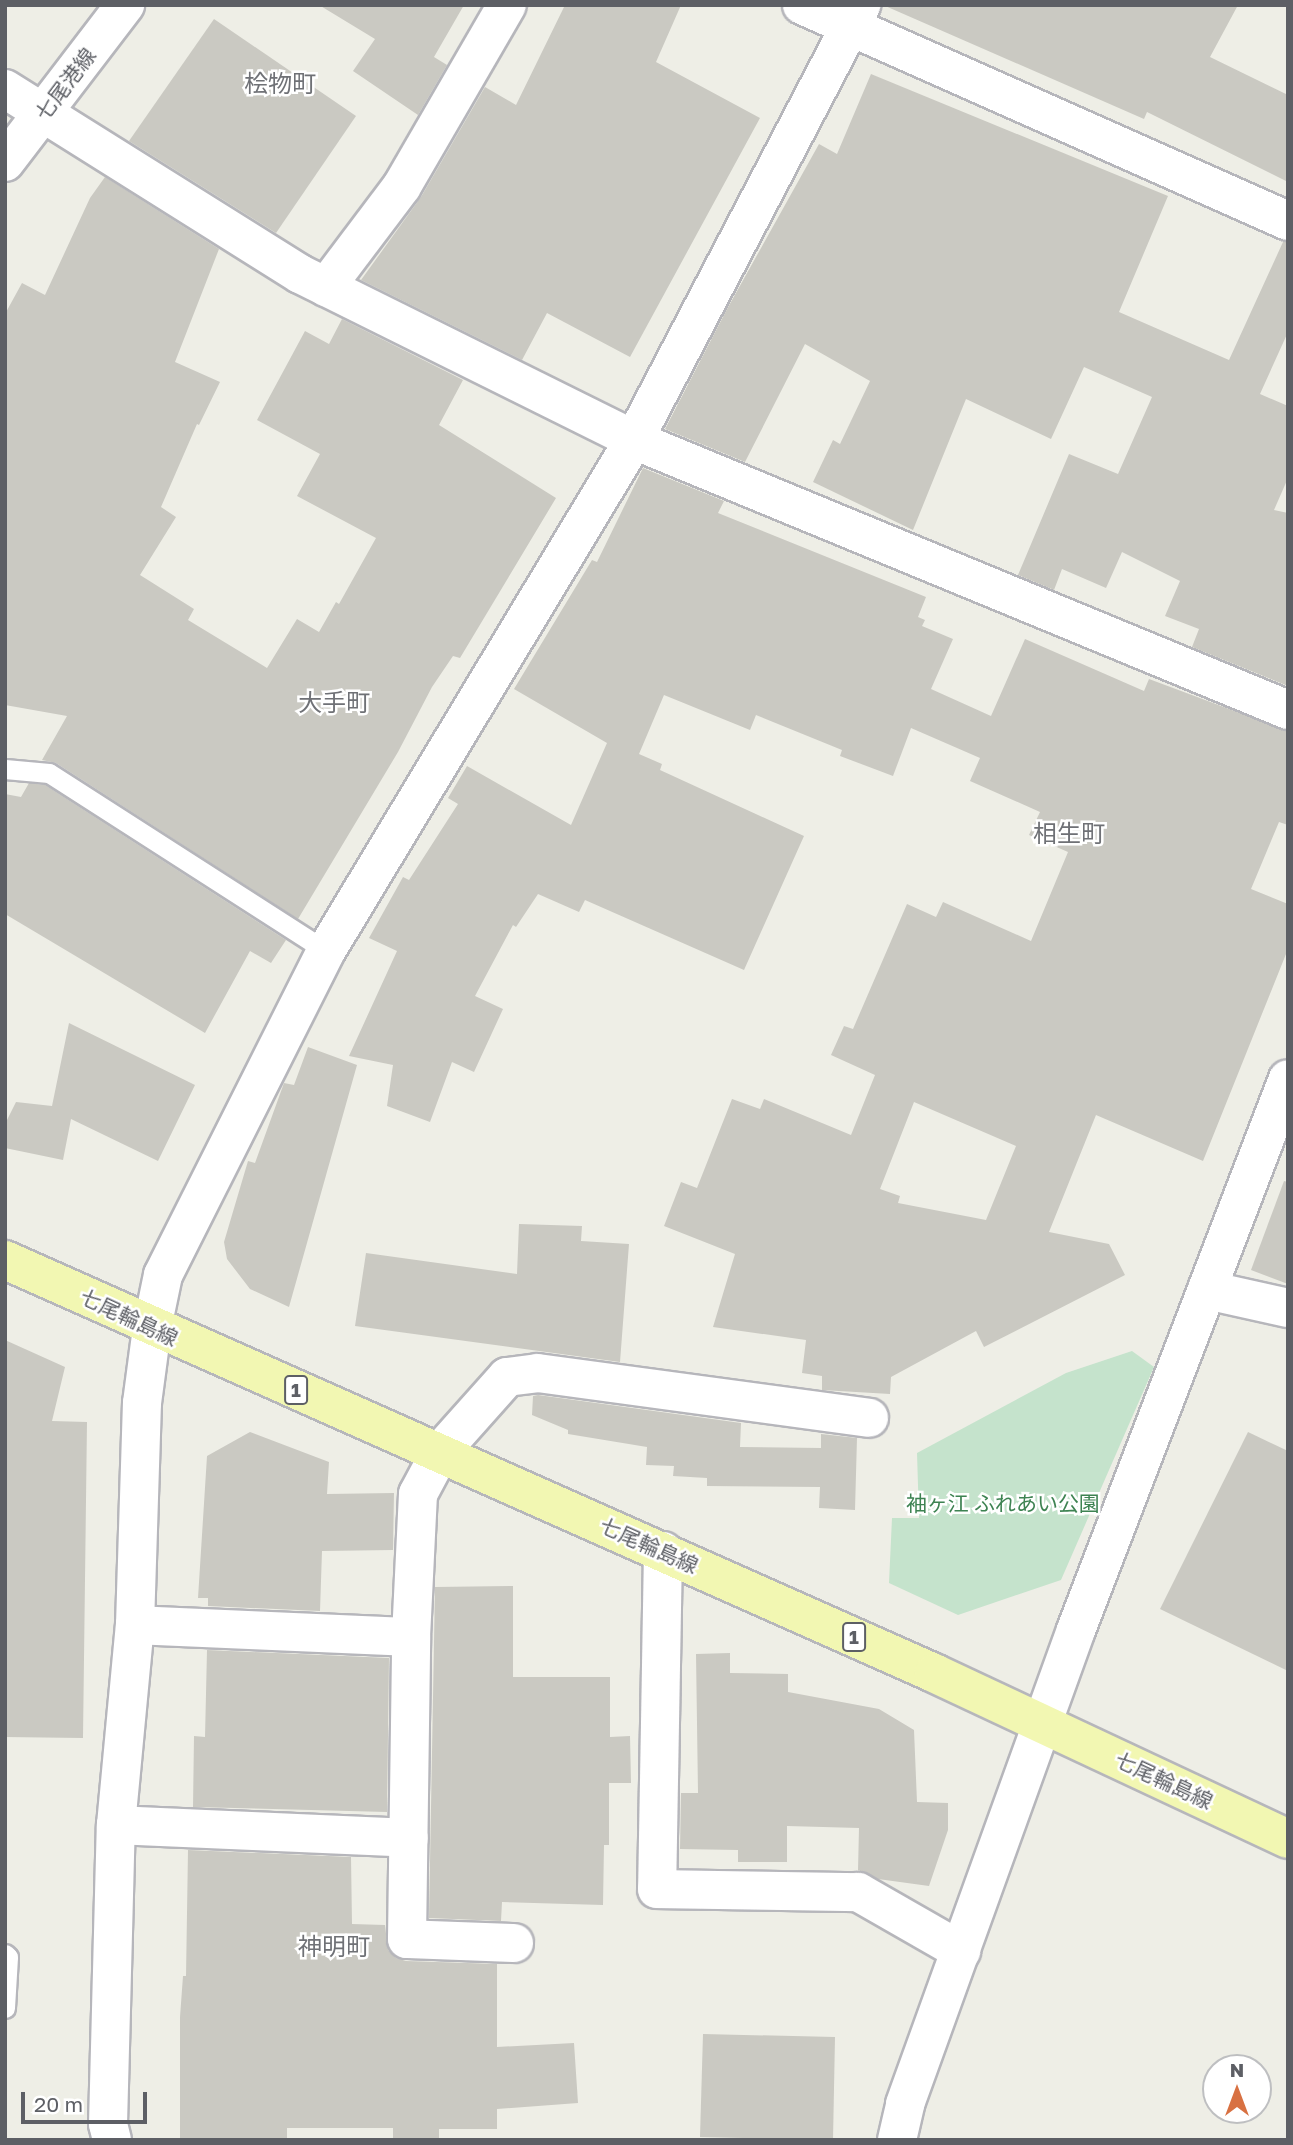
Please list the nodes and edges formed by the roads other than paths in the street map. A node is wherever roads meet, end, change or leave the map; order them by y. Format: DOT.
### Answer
graph roads {
  1 [pos="125,5"];
  2 [pos="507,5"];
  3 [pos="802,5"];
  4 [pos="854,16"];
  5 [pos="5,89"];
  6 [pos="42,113"];
  7 [pos="5,162"];
  8 [pos="1288,222"];
  9 [pos="326,287"];
  10 [pos="634,440"];
  11 [pos="1288,710"];
  12 [pos="5,769"];
  13 [pos="326,951"];
  14 [pos="1288,1079"];
  15 [pos="5,1260"];
  16 [pos="1207,1290"];
  17 [pos="1288,1308"];
  18 [pos="152,1328"];
  19 [pos="869,1418"];
  20 [pos="441,1451"];
  21 [pos="663,1551"];
  22 [pos="135,1625"];
  23 [pos="411,1637"];
  24 [pos="1044,1723"];
  25 [pos="116,1825"];
  26 [pos="410,1838"];
  27 [pos="1288,1839"];
  28 [pos="514,1943"];
  29 [pos="961,1951"];
  30 [pos="5,1954"];
  31 [pos="5,2008"];
  32 [pos="112,2140"];
  33 [pos="897,2140"];
  1 -- 6 [label="street, 七尾港線"];
  2 -- 9 [label="street"];
  3 -- 4 [label="street"];
  4 -- 8 [label="street"];
  4 -- 10 [label="street"];
  5 -- 6 [label="street"];
  6 -- 7 [label="street, 七尾港線"];
  6 -- 9 [label="street"];
  9 -- 10 [label="street"];
  10 -- 11 [label="street"];
  10 -- 13 [label="street"];
  12 -- 13 [label="lane"];
  13 -- 18 [label="street"];
  14 -- 16 [label="street"];
  15 -- 18 [label="main road, 七尾輪島線 / 1"];
  16 -- 17 [label="street"];
  16 -- 24 [label="street"];
  18 -- 20 [label="main road, 七尾輪島線 / 1"];
  18 -- 22 [label="street"];
  19 -- 20 [label="street"];
  20 -- 21 [label="main road, 七尾輪島線 / 1"];
  20 -- 23 [label="street"];
  21 -- 24 [label="main road, 七尾輪島線 / 1"];
  21 -- 29 [label="street"];
  22 -- 23 [label="street"];
  22 -- 25 [label="street"];
  23 -- 26 [label="street"];
  24 -- 27 [label="main road, 七尾輪島線 / 1"];
  24 -- 29 [label="street"];
  25 -- 26 [label="street"];
  25 -- 32 [label="street"];
  26 -- 28 [label="street"];
  29 -- 33 [label="street"];
  30 -- 31 [label="lane"];
}
